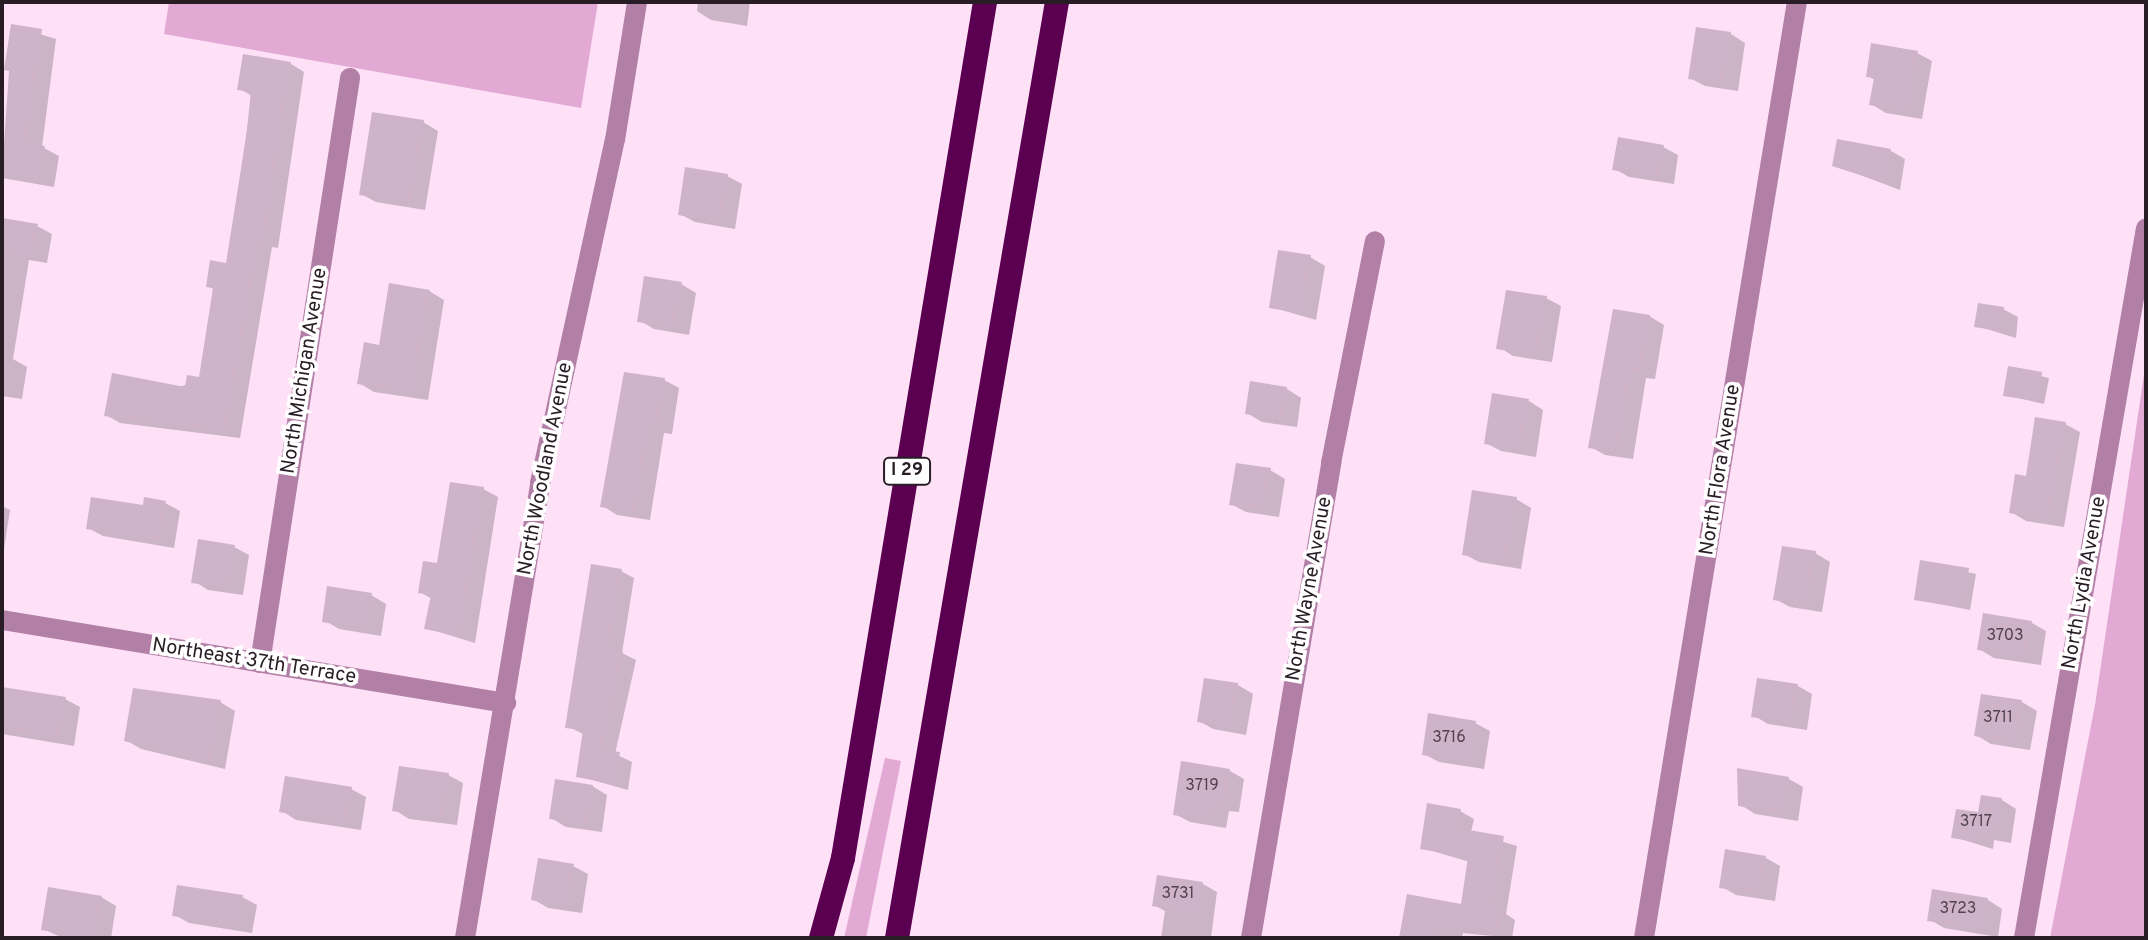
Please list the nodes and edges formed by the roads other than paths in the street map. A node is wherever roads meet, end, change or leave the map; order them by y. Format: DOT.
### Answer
graph roads {
  1 [pos="637,2"];
  2 [pos="985,2"];
  3 [pos="1057,2"];
  4 [pos="1797,2"];
  5 [pos="350,78"];
  6 [pos="2146,228"];
  7 [pos="1375,241"];
  8 [pos="2,620"];
  9 [pos="260,663"];
  10 [pos="506,703"];
  11 [pos="465,938"];
  12 [pos="821,938"];
  13 [pos="897,938"];
  14 [pos="1251,938"];
  15 [pos="1644,938"];
  16 [pos="2024,938"];
  1 -- 10 [label="street, North Woodland Avenue"];
  2 -- 12 [label="highway, I 29"];
  3 -- 13 [label="highway"];
  4 -- 15 [label="street, North Flora Avenue"];
  5 -- 9 [label="street, North Michigan Avenue"];
  6 -- 16 [label="street, North Lydia Avenue"];
  7 -- 14 [label="street, North Wayne Avenue"];
  8 -- 9 [label="street, Northeast 37th Terrace"];
  9 -- 10 [label="street, Northeast 37th Terrace"];
  10 -- 11 [label="street, North Woodland Avenue"];
}
